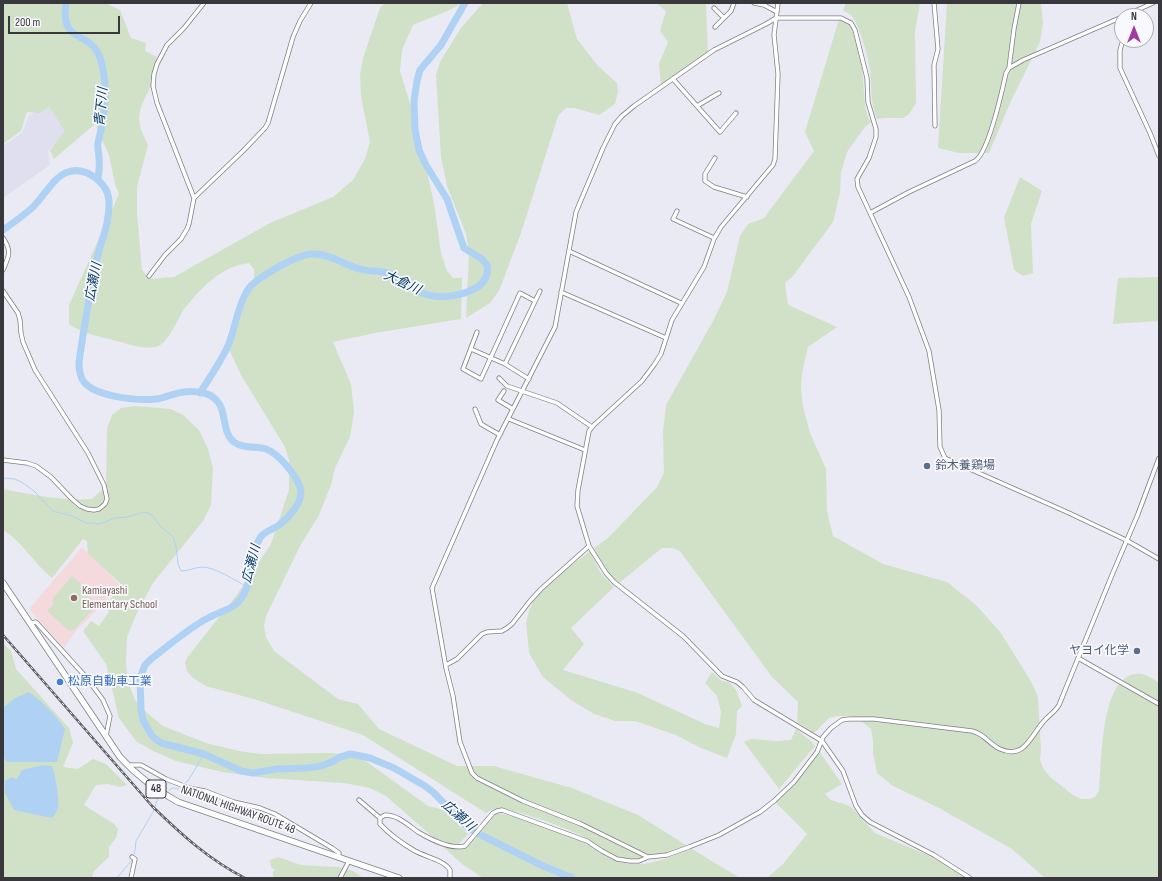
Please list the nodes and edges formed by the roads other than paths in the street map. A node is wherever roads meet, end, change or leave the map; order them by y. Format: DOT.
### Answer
graph roads {
  1 [pos="204,3"];
  2 [pos="310,3"];
  3 [pos="734,3"];
  4 [pos="754,3"];
  5 [pos="778,3"];
  6 [pos="934,3"];
  7 [pos="1019,3"];
  8 [pos="1153,3"];
  9 [pos="763,4"];
  10 [pos="714,8"];
  11 [pos="1143,8"];
  12 [pos="777,12"];
  13 [pos="724,18"];
  14 [pos="776,18"];
  15 [pos="1114,21"];
  16 [pos="715,26"];
  17 [pos="1121,48"];
  18 [pos="1010,68"];
  19 [pos="673,79"];
  20 [pos="719,93"];
  21 [pos="697,106"];
  22 [pos="736,113"];
  23 [pos="935,126"];
  24 [pos="1159,156"];
  25 [pos="715,158"];
  26 [pos="747,197"];
  27 [pos="194,198"];
  28 [pos="677,211"];
  29 [pos="870,213"];
  30 [pos="3,238"];
  31 [pos="714,238"];
  32 [pos="568,251"];
  33 [pos="3,270"];
  34 [pos="149,276"];
  35 [pos="3,291"];
  36 [pos="540,291"];
  37 [pos="561,292"];
  38 [pos="535,302"];
  39 [pos="681,303"];
  40 [pos="477,332"];
  41 [pos="666,338"];
  42 [pos="471,349"];
  43 [pos="491,358"];
  44 [pos="506,364"];
  45 [pos="499,378"];
  46 [pos="529,379"];
  47 [pos="504,391"];
  48 [pos="523,391"];
  49 [pos="475,409"];
  50 [pos="513,409"];
  51 [pos="509,419"];
  52 [pos="592,428"];
  53 [pos="500,435"];
  54 [pos="585,450"];
  55 [pos="1159,458"];
  56 [pos="3,460"];
  57 [pos="1126,540"];
  58 [pos="589,546"];
  59 [pos="1159,559"];
  60 [pos="3,583"];
  61 [pos="30,623"];
  62 [pos="1078,658"];
  63 [pos="446,666"];
  64 [pos="1159,704"];
  65 [pos="106,736"];
  66 [pos="822,741"];
  67 [pos="127,765"];
  68 [pos="359,800"];
  69 [pos="380,818"];
  70 [pos="132,857"];
  71 [pos="338,857"];
  72 [pos="648,857"];
  73 [pos="349,861"];
  74 [pos="131,878"];
  75 [pos="340,878"];
  76 [pos="399,878"];
  77 [pos="450,878"];
  78 [pos="970,878"];
  1 -- 27 [label="street"];
  2 -- 27 [label="street"];
  3 -- 13 [label="street"];
  4 -- 9 [label="street"];
  5 -- 12 [label="street"];
  6 -- 23 [label="street"];
  7 -- 18 [label="street"];
  8 -- 11 [label="street"];
  9 -- 12 [label="street"];
  10 -- 13 [label="street"];
  12 -- 14 [label="street"];
  13 -- 16 [label="street"];
  14 -- 19 [label="street"];
  14 -- 26 [label="street"];
  14 -- 29 [label="street"];
  15 -- 18 [label="street"];
  17 -- 24 [label="street"];
  18 -- 29 [label="street"];
  19 -- 21 [label="street"];
  19 -- 32 [label="street"];
  20 -- 21 [label="street"];
  21 -- 22 [label="street"];
  25 -- 26 [label="street"];
  26 -- 31 [label="street"];
  27 -- 34 [label="street"];
  28 -- 31 [label="street"];
  29 -- 57 [label="street"];
  30 -- 33 [label="street"];
  31 -- 39 [label="street"];
  32 -- 37 [label="street"];
  32 -- 39 [label="street"];
  35 -- 56 [label="street"];
  36 -- 38 [label="street"];
  37 -- 41 [label="street"];
  37 -- 46 [label="street"];
  38 -- 43 [label="street"];
  38 -- 44 [label="street"];
  39 -- 41 [label="street"];
  40 -- 42 [label="street"];
  41 -- 52 [label="street"];
  42 -- 43 [label="street"];
  42 -- 43 [label="street"];
  43 -- 44 [label="street"];
  44 -- 46 [label="street"];
  45 -- 48 [label="street"];
  46 -- 48 [label="street"];
  47 -- 50 [label="street"];
  48 -- 50 [label="street"];
  48 -- 52 [label="street"];
  49 -- 53 [label="street"];
  50 -- 51 [label="street"];
  51 -- 53 [label="street"];
  51 -- 54 [label="street"];
  52 -- 54 [label="street"];
  53 -- 63 [label="street"];
  54 -- 58 [label="street"];
  55 -- 57 [label="street"];
  57 -- 59 [label="street"];
  57 -- 62 [label="street"];
  58 -- 63 [label="street"];
  58 -- 66 [label="street"];
  60 -- 61 [label="highway, NATIONAL HIGHWAY ROUTE 48 / 48"];
  61 -- 65 [label="highway, NATIONAL HIGHWAY ROUTE 48 / 48"];
  61 -- 65 [label="street"];
  62 -- 64 [label="street"];
  62 -- 66 [label="street"];
  63 -- 72 [label="street"];
  65 -- 67 [label="highway, NATIONAL HIGHWAY ROUTE 48 / 48"];
  66 -- 72 [label="street"];
  66 -- 78 [label="street"];
  67 -- 71 [label="highway, NATIONAL HIGHWAY ROUTE 48 / 48"];
  67 -- 71 [label="street"];
  68 -- 69 [label="street"];
  69 -- 72 [label="street"];
  69 -- 77 [label="street"];
  70 -- 74 [label="street"];
  71 -- 73 [label="highway, NATIONAL HIGHWAY ROUTE 48 / 48"];
  73 -- 75 [label="street"];
  73 -- 76 [label="highway, NATIONAL HIGHWAY ROUTE 48 / 48"];
}
